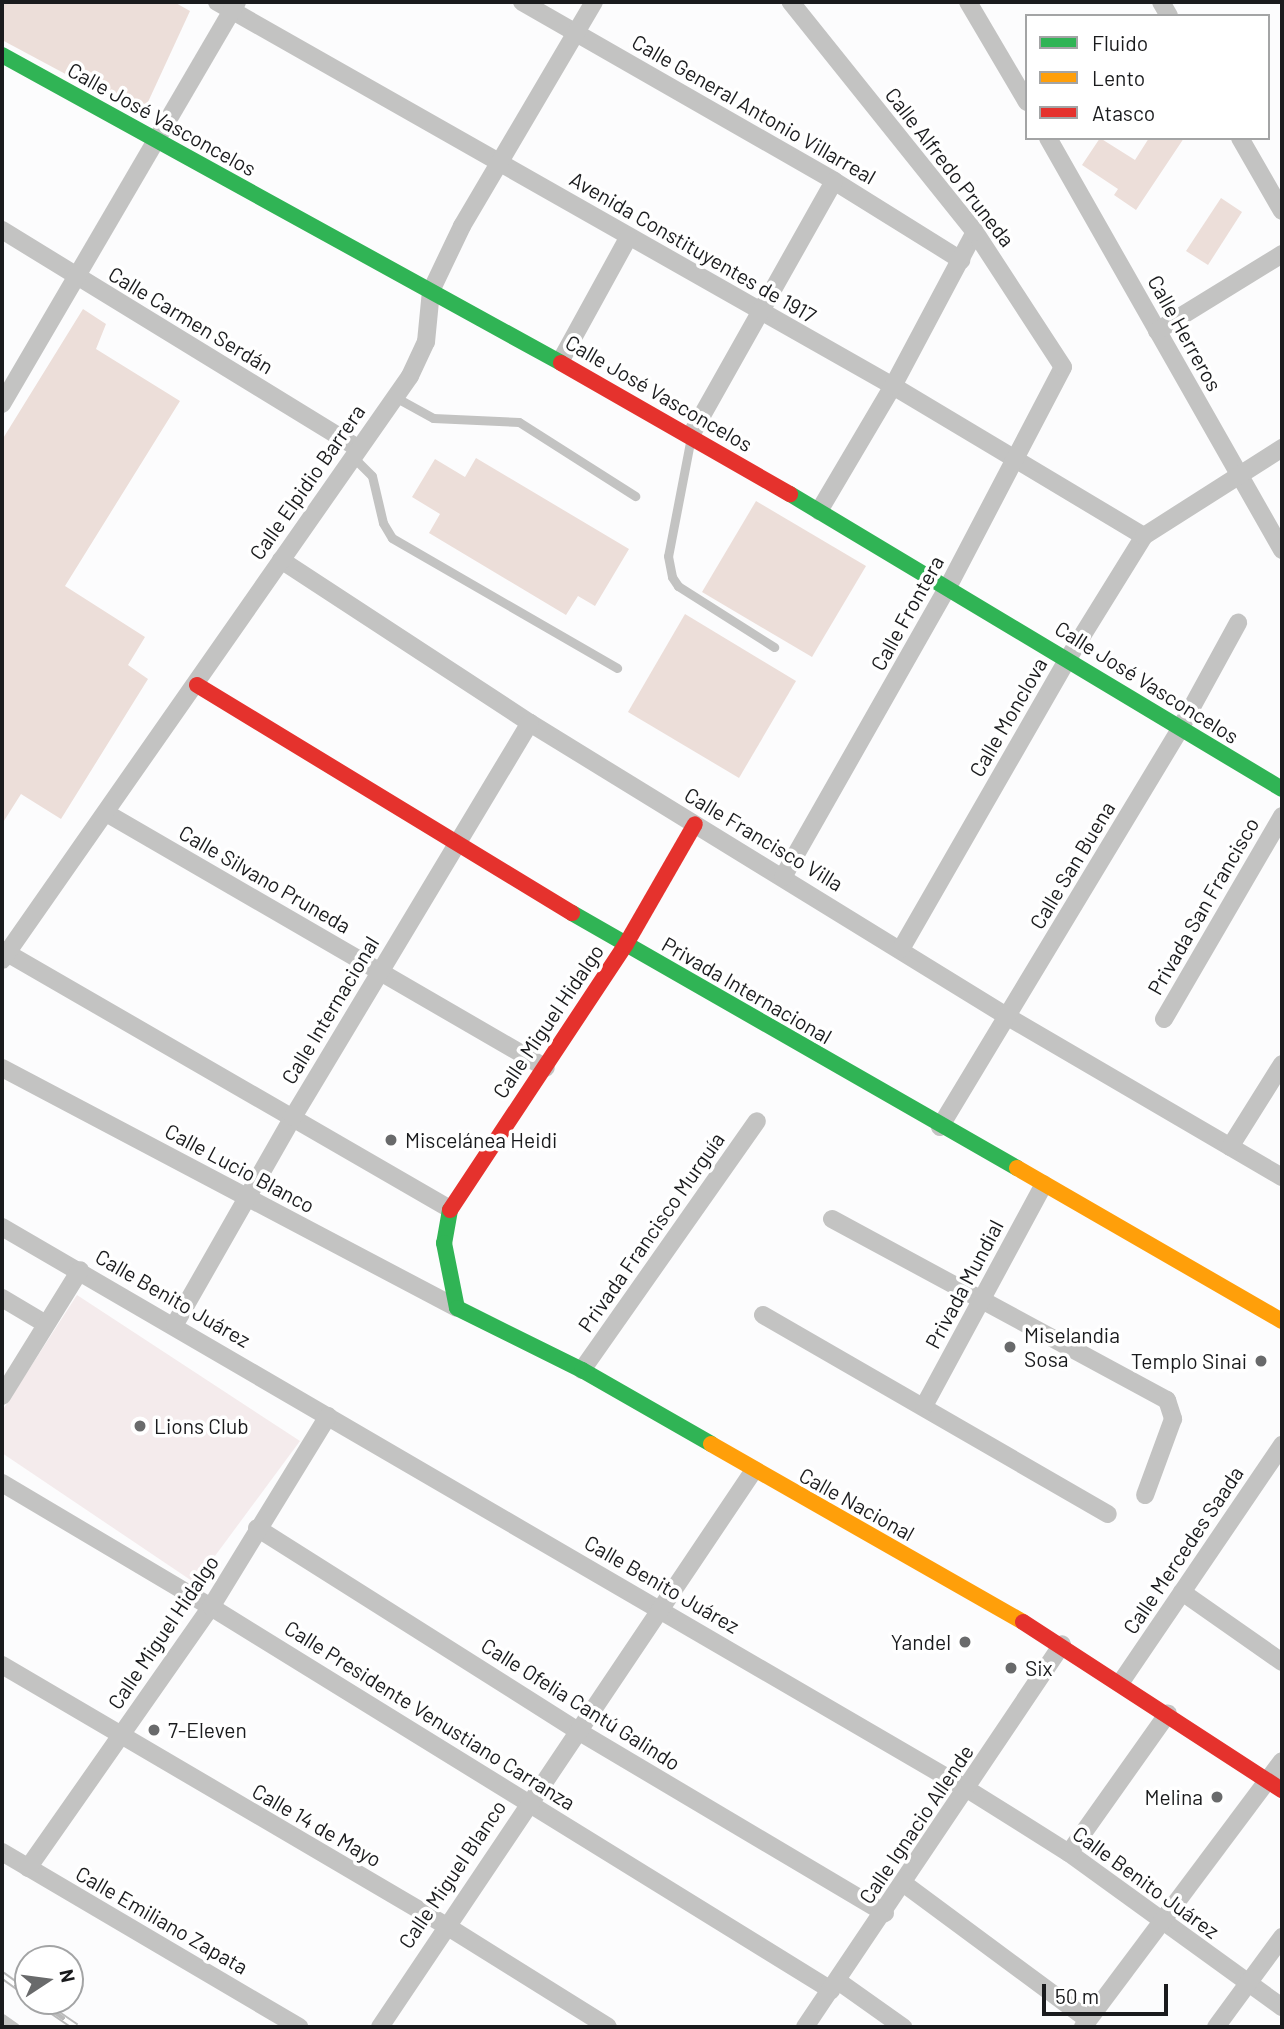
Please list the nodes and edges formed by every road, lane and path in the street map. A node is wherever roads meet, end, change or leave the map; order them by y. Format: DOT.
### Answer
graph roads {
  1 [pos="522,2"];
  2 [pos="593,2"];
  3 [pos="791,2"];
  4 [pos="968,2"];
  5 [pos="229,4"];
  6 [pos="576,32"];
  7 [pos="2,55"];
  8 [pos="1025,99"];
  9 [pos="154,139"];
  10 [pos="1049,140"];
  11 [pos="1241,140"];
  12 [pos="498,160"];
  13 [pos="834,181"];
  14 [pos="1282,211"];
  15 [pos="2,230"];
  16 [pos="975,232"];
  17 [pos="628,238"];
  18 [pos="1282,254"];
  19 [pos="961,260"];
  20 [pos="78,278"];
  21 [pos="431,290"];
  22 [pos="760,313"];
  23 [pos="1157,331"];
  24 [pos="561,360"];
  25 [pos="1063,367"];
  26 [pos="893,386"];
  27 [pos="394,397"];
  28 [pos="2,404"];
  29 [pos="691,435"];
  30 [pos="1282,448"];
  31 [pos="355,452"];
  32 [pos="1018,459"];
  33 [pos="1238,474"];
  34 [pos="635,496"];
  35 [pos="819,511"];
  36 [pos="1144,536"];
  37 [pos="1282,550"];
  38 [pos="281,560"];
  39 [pos="948,587"];
  40 [pos="1238,623"];
  41 [pos="774,647"];
  42 [pos="1069,657"];
  43 [pos="617,668"];
  44 [pos="197,685"];
  45 [pos="530,723"];
  46 [pos="1181,727"];
  47 [pos="1282,789"];
  48 [pos="108,814"];
  49 [pos="1282,816"];
  50 [pos="695,824"];
  51 [pos="455,845"];
  52 [pos="783,877"];
  53 [pos="626,944"];
  54 [pos="901,949"];
  55 [pos="3,954"];
  56 [pos="379,972"];
  57 [pos="1008,1017"];
  58 [pos="1164,1019"];
  59 [pos="2,1068"];
  60 [pos="545,1068"];
  61 [pos="1280,1071"];
  62 [pos="293,1117"];
  63 [pos="757,1121"];
  64 [pos="940,1127"];
  65 [pos="1230,1147"];
  66 [pos="1282,1177"];
  67 [pos="1044,1184"];
  68 [pos="247,1196"];
  69 [pos="450,1209"];
  70 [pos="832,1219"];
  71 [pos="2,1227"];
  72 [pos="80,1270"];
  73 [pos="2,1298"];
  74 [pos="980,1299"];
  75 [pos="457,1308"];
  76 [pos="763,1315"];
  77 [pos="1282,1321"];
  78 [pos="44,1323"];
  79 [pos="175,1324"];
  80 [pos="582,1370"];
  81 [pos="2,1396"];
  82 [pos="924,1406"];
  83 [pos="328,1416"];
  84 [pos="1281,1450"];
  85 [pos="754,1470"];
  86 [pos="2,1483"];
  87 [pos="1144,1494"];
  88 [pos="1108,1514"];
  89 [pos="257,1528"];
  90 [pos="1182,1592"];
  91 [pos="211,1607"];
  92 [pos="664,1611"];
  93 [pos="1062,1644"];
  94 [pos="1282,1662"];
  95 [pos="2,1665"];
  96 [pos="1121,1682"];
  97 [pos="1168,1713"];
  98 [pos="578,1731"];
  99 [pos="119,1737"];
  100 [pos="1282,1761"];
  101 [pos="1275,1785"];
  102 [pos="967,1789"];
  103 [pos="528,1802"];
  104 [pos="2,1852"];
  105 [pos="1069,1853"];
  106 [pos="28,1868"];
  107 [pos="903,1883"];
  108 [pos="885,1913"];
  109 [pos="1164,1922"];
  110 [pos="445,1924"];
  111 [pos="1282,1937"];
  112 [pos="834,1985"];
  113 [pos="1248,1985"];
  114 [pos="1282,2007"];
  115 [pos="2,2018"];
  116 [pos="1086,2024"];
  117 [pos="15,2027"];
  118 [pos="299,2027"];
  119 [pos="380,2027"];
  120 [pos="608,2027"];
  121 [pos="805,2027"];
  122 [pos="903,2027"];
  123 [pos="1216,2027"];
  1 -- 6 [label="street, Calle General Antonio Villarreal"];
  2 -- 6 [label="street, Calle Elpidio Barrera"];
  3 -- 16 [label="street, Calle Alfredo Pruneda"];
  4 -- 8 [label="street"];
  5 -- 9 [label="street"];
  5 -- 12 [label="street, Avenida Constituyentes de 1917"];
  6 -- 12 [label="street, Calle Elpidio Barrera"];
  6 -- 13 [label="street, Calle General Antonio Villarreal"];
  7 -- 9 [label="street, Calle José Vasconcelos"];
  9 -- 20 [label="street"];
  9 -- 21 [label="street, Calle José Vasconcelos"];
  10 -- 23 [label="street, Calle Herreros"];
  11 -- 14 [label="street"];
  12 -- 17 [label="street, Avenida Constituyentes de 1917"];
  12 -- 21 [label="street, Calle Elpidio Barrera"];
  13 -- 19 [label="street, Calle General Antonio Villarreal"];
  13 -- 22 [label="street"];
  15 -- 20 [label="street, Calle Carmen Serdán"];
  16 -- 19 [label="street"];
  16 -- 25 [label="street, Calle Alfredo Pruneda"];
  17 -- 22 [label="street, Avenida Constituyentes de 1917"];
  17 -- 24 [label="street"];
  18 -- 23 [label="street"];
  19 -- 26 [label="street"];
  20 -- 28 [label="street"];
  20 -- 31 [label="street, Calle Carmen Serdán"];
  21 -- 24 [label="street, Calle José Vasconcelos"];
  21 -- 27 [label="street, Calle Elpidio Barrera"];
  22 -- 26 [label="street, Avenida Constituyentes de 1917"];
  22 -- 29 [label="street"];
  23 -- 33 [label="street, Calle Herreros"];
  24 -- 29 [label="street, Calle José Vasconcelos"];
  25 -- 32 [label="street, Calle Frontera"];
  26 -- 32 [label="street, Avenida Constituyentes de 1917"];
  26 -- 35 [label="street"];
  27 -- 31 [label="street, Calle Elpidio Barrera"];
  27 -- 34 [label="lane"];
  29 -- 35 [label="street, Calle José Vasconcelos"];
  29 -- 41 [label="lane"];
  30 -- 33 [label="street, Calle Monclova"];
  31 -- 38 [label="street, Calle Elpidio Barrera"];
  31 -- 43 [label="lane"];
  32 -- 36 [label="street, Avenida Constituyentes de 1917"];
  32 -- 39 [label="street, Calle Frontera"];
  33 -- 36 [label="street, Calle Monclova"];
  33 -- 37 [label="street, Calle Herreros"];
  35 -- 39 [label="street, Calle José Vasconcelos"];
  36 -- 42 [label="street, Calle Monclova"];
  38 -- 44 [label="street, Calle Elpidio Barrera"];
  38 -- 45 [label="street, Calle Francisco Villa"];
  39 -- 42 [label="street, Calle José Vasconcelos"];
  39 -- 52 [label="street, Calle Frontera"];
  40 -- 46 [label="street, Calle San Buena"];
  42 -- 46 [label="street, Calle José Vasconcelos"];
  42 -- 54 [label="street, Calle Monclova"];
  44 -- 48 [label="street, Calle Elpidio Barrera"];
  44 -- 51 [label="street, Privada Internacional"];
  45 -- 50 [label="street, Calle Francisco Villa"];
  45 -- 51 [label="street, Calle Internacional"];
  46 -- 47 [label="street, Calle José Vasconcelos"];
  46 -- 57 [label="street, Calle San Buena"];
  48 -- 55 [label="street, Calle Elpidio Barrera"];
  48 -- 56 [label="street, Calle Silvano Pruneda"];
  49 -- 58 [label="street, Privada San Francisco"];
  50 -- 52 [label="street, Calle Francisco Villa"];
  50 -- 53 [label="street, Calle Miguel Hidalgo"];
  51 -- 53 [label="street, Privada Internacional"];
  51 -- 56 [label="street, Calle Internacional"];
  52 -- 54 [label="street, Calle Francisco Villa"];
  53 -- 60 [label="street, Calle Miguel Hidalgo"];
  53 -- 64 [label="street, Privada Internacional"];
  54 -- 57 [label="street, Calle Francisco Villa"];
  55 -- 62 [label="street"];
  56 -- 60 [label="street, Calle Silvano Pruneda"];
  56 -- 62 [label="street, Calle Internacional"];
  57 -- 64 [label="street, Calle San Buena"];
  57 -- 65 [label="street, Calle Francisco Villa"];
  59 -- 68 [label="street, Calle Lucio Blanco"];
  60 -- 69 [label="street, Calle Miguel Hidalgo"];
  61 -- 65 [label="street"];
  62 -- 68 [label="street, Calle Internacional"];
  62 -- 69 [label="street"];
  63 -- 80 [label="street, Privada Francisco Murguía"];
  64 -- 67 [label="street, Privada Internacional"];
  65 -- 66 [label="street, Calle Francisco Villa"];
  67 -- 74 [label="street, Privada Mundial"];
  67 -- 77 [label="street, Privada Internacional"];
  68 -- 75 [label="street, Calle Lucio Blanco"];
  68 -- 79 [label="street, Calle Internacional"];
  69 -- 75 [label="street, Calle Miguel Hidalgo"];
  70 -- 74 [label="street"];
  71 -- 72 [label="street, Calle Benito Juárez"];
  72 -- 78 [label="street"];
  72 -- 79 [label="street, Calle Benito Juárez"];
  73 -- 78 [label="street"];
  74 -- 82 [label="street, Privada Mundial"];
  74 -- 87 [label="street"];
  75 -- 80 [label="street, Calle Nacional"];
  76 -- 82 [label="street"];
  78 -- 81 [label="street"];
  79 -- 83 [label="street, Calle Benito Juárez"];
  80 -- 85 [label="street, Calle Nacional"];
  82 -- 88 [label="street"];
  83 -- 89 [label="street, Calle Miguel Hidalgo"];
  83 -- 92 [label="street, Calle Benito Juárez"];
  84 -- 90 [label="street, Calle Mercedes Saada"];
  85 -- 92 [label="street, Calle Miguel Blanco"];
  85 -- 93 [label="street, Calle Nacional"];
  86 -- 91 [label="street, Calle Presidente Venustiano Carranza"];
  89 -- 91 [label="street, Calle Miguel Hidalgo"];
  89 -- 98 [label="street, Calle Ofelia Cantú Galindo"];
  90 -- 94 [label="street"];
  90 -- 96 [label="street, Calle Mercedes Saada"];
  91 -- 99 [label="street, Calle Miguel Hidalgo"];
  91 -- 103 [label="street, Calle Presidente Venustiano Carranza"];
  92 -- 98 [label="street, Calle Miguel Blanco"];
  92 -- 102 [label="street, Calle Benito Juárez"];
  93 -- 96 [label="street, Calle Nacional"];
  93 -- 102 [label="street, Calle Ignacio Allende"];
  95 -- 99 [label="street, Calle 14 de Mayo"];
  96 -- 97 [label="street, Calle Nacional"];
  97 -- 101 [label="street, Calle Nacional"];
  97 -- 105 [label="street"];
  98 -- 103 [label="street, Calle Miguel Blanco"];
  98 -- 108 [label="street, Calle Ofelia Cantú Galindo"];
  99 -- 106 [label="street, Calle Miguel Hidalgo"];
  99 -- 110 [label="street, Calle 14 de Mayo"];
  100 -- 101 [label="street"];
  101 -- 109 [label="street"];
  102 -- 105 [label="street, Calle Benito Juárez"];
  102 -- 107 [label="street, Calle Ignacio Allende"];
  103 -- 110 [label="street, Calle Miguel Blanco"];
  103 -- 112 [label="street, Calle Presidente Venustiano Carranza"];
  104 -- 106 [label="street, Calle Emiliano Zapata"];
  105 -- 109 [label="street, Calle Benito Juárez"];
  106 -- 118 [label="street, Calle Emiliano Zapata"];
  107 -- 108 [label="street, Calle Ignacio Allende"];
  107 -- 116 [label="street"];
  108 -- 112 [label="street, Calle Ignacio Allende"];
  109 -- 113 [label="street, Calle Benito Juárez"];
  109 -- 116 [label="street"];
  110 -- 119 [label="street, Calle Miguel Blanco"];
  110 -- 120 [label="street, Calle 14 de Mayo"];
  111 -- 113 [label="street"];
  112 -- 121 [label="street, Calle Ignacio Allende"];
  112 -- 122 [label="street, Calle Presidente Venustiano Carranza"];
  113 -- 114 [label="street, Calle Benito Juárez"];
  113 -- 123 [label="street"];
  115 -- 117 [label="lane"];
}
